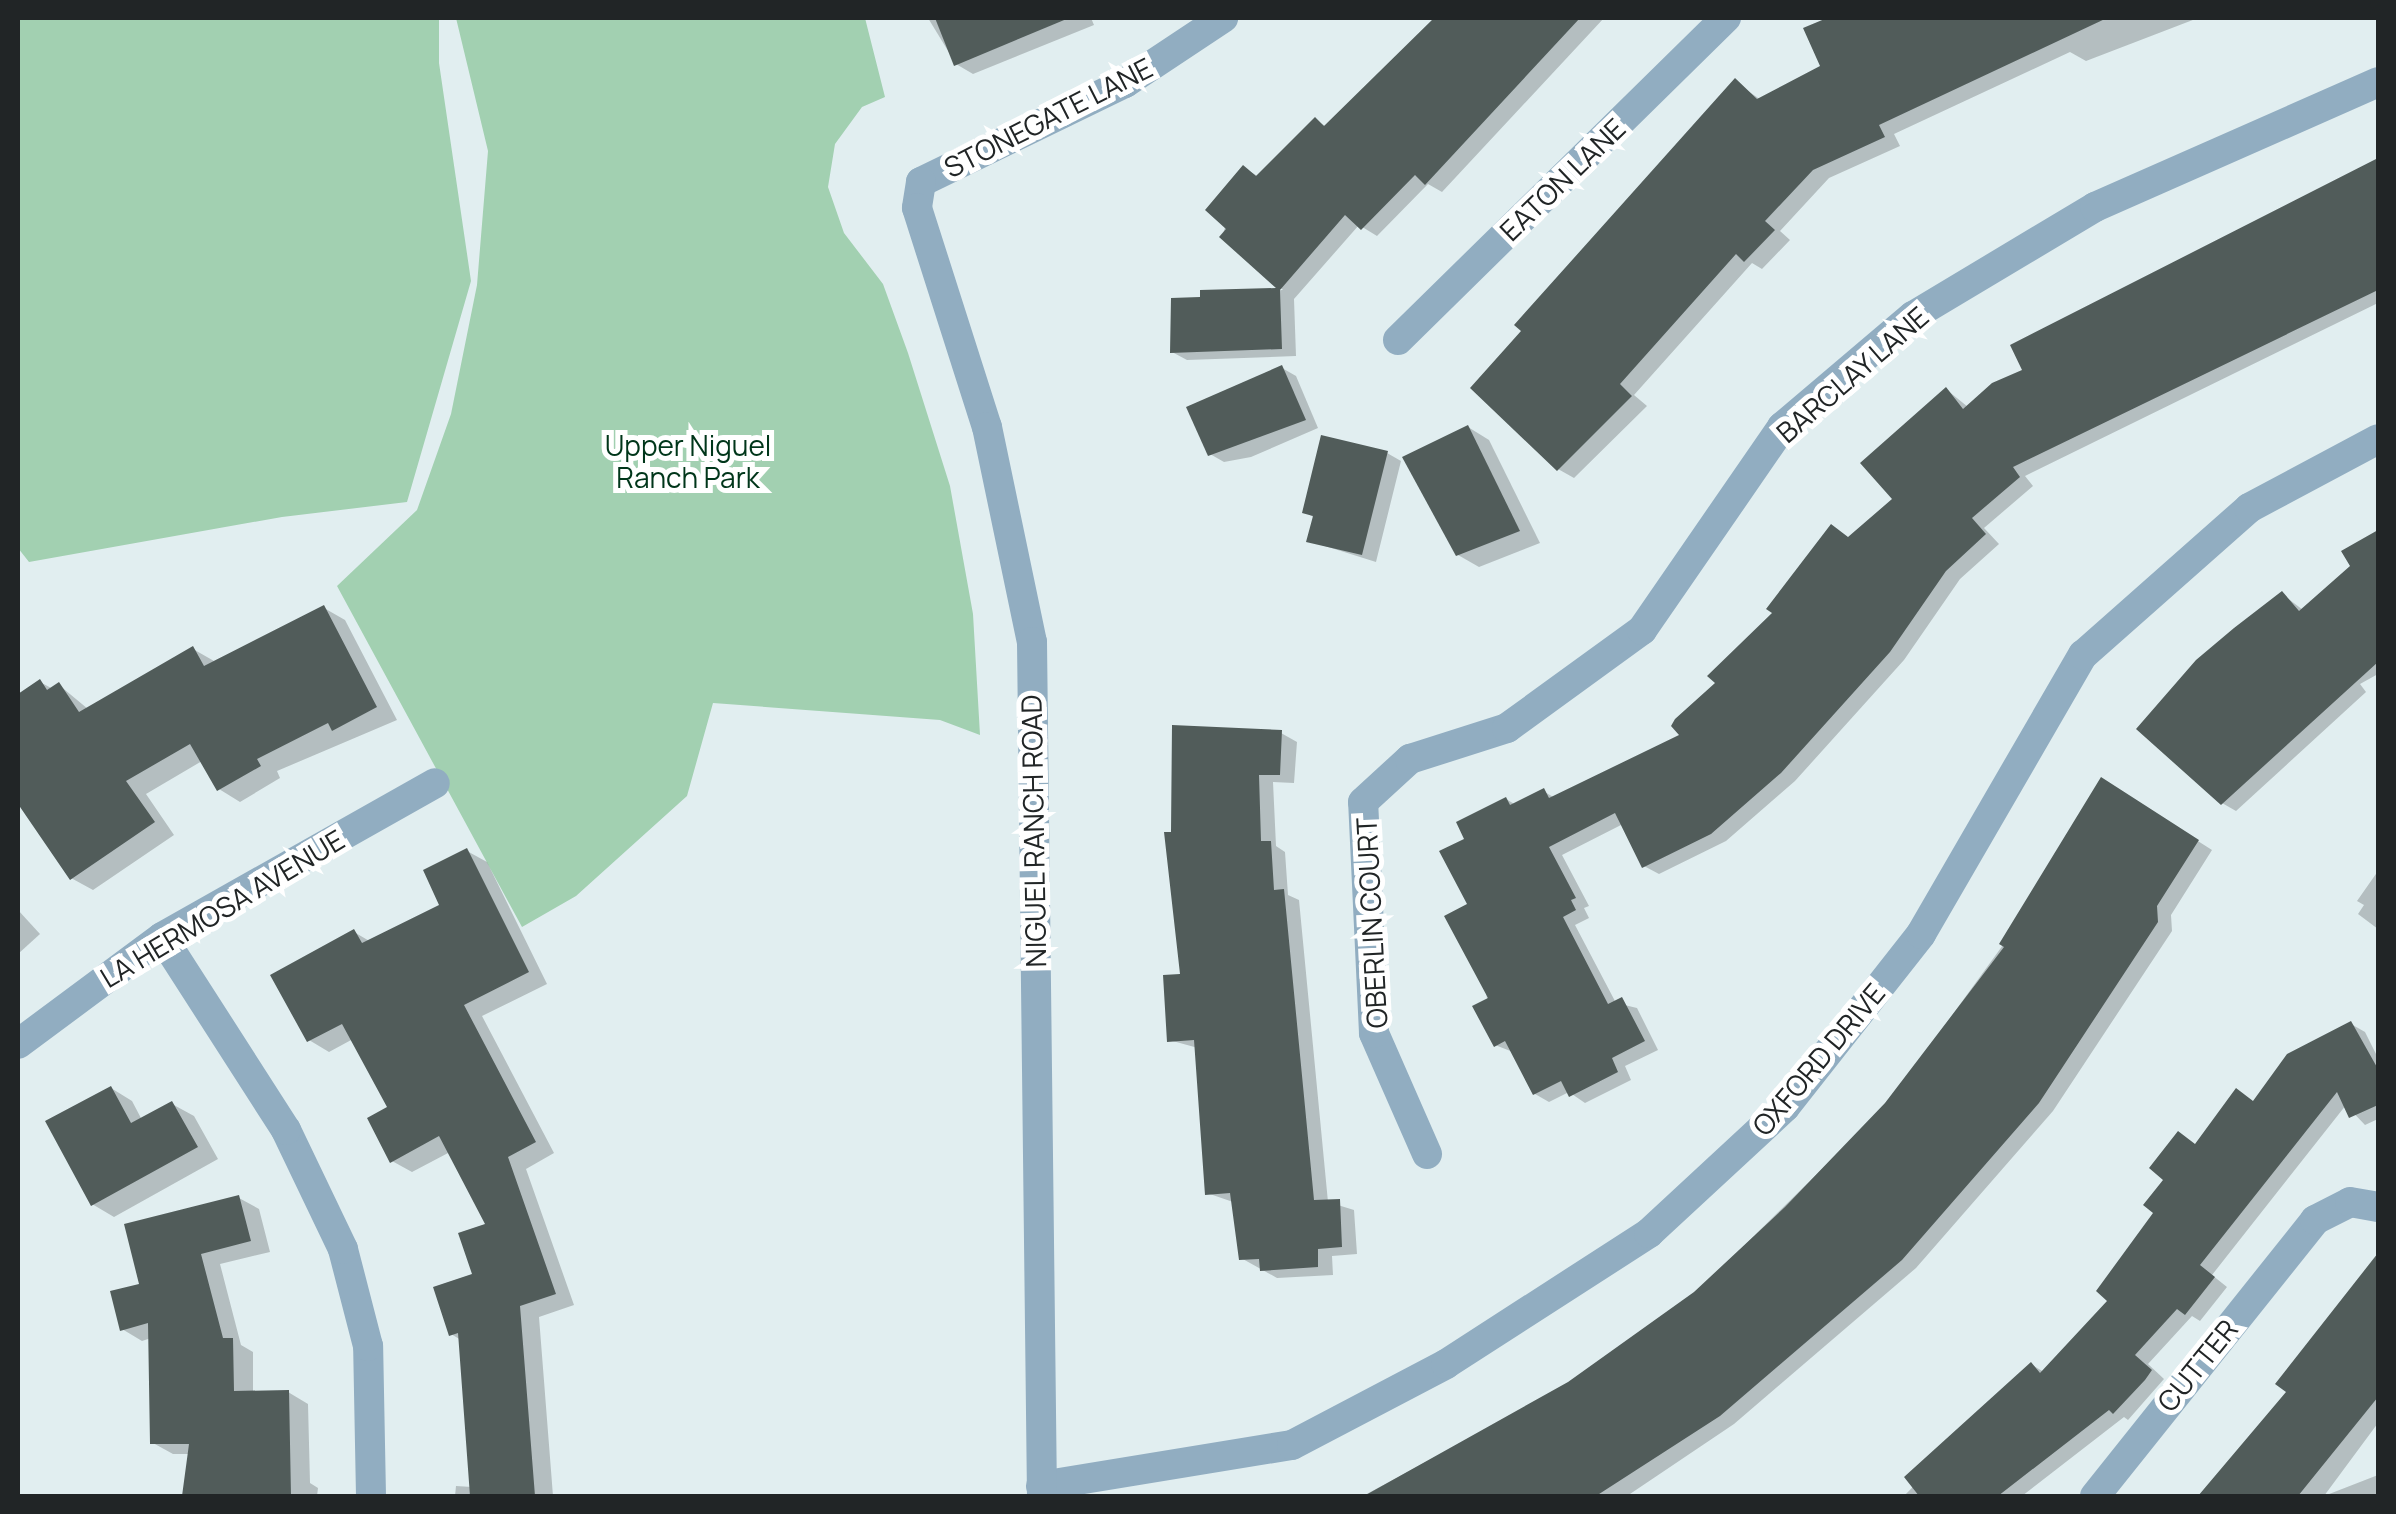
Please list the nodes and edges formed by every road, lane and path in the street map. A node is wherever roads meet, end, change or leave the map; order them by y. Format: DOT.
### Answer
graph roads {
  1 [pos="1223,18"];
  2 [pos="1726,18"];
  3 [pos="2378,82"];
  4 [pos="921,182"];
  5 [pos="1398,340"];
  6 [pos="2378,439"];
  7 [pos="435,783"];
  8 [pos="1364,802"];
  9 [pos="162,936"];
  10 [pos="18,1044"];
  11 [pos="1427,1154"];
  12 [pos="2378,1207"];
  13 [pos="1042,1491"];
  14 [pos="371,1496"];
  15 [pos="2095,1496"];
  1 -- 4 [label="street, STONEGATE LANE"];
  2 -- 5 [label="street, EATON LANE"];
  3 -- 8 [label="street, BARCLAY LANE"];
  4 -- 13 [label="street, NIGUEL RANCH ROAD"];
  6 -- 13 [label="street, OXFORD DRIVE"];
  7 -- 9 [label="street, LA HERMOSA AVENUE"];
  8 -- 11 [label="street, OBERLIN COURT"];
  9 -- 10 [label="street, LA HERMOSA AVENUE"];
  9 -- 14 [label="street"];
  12 -- 15 [label="street, CUTTER"];
}
